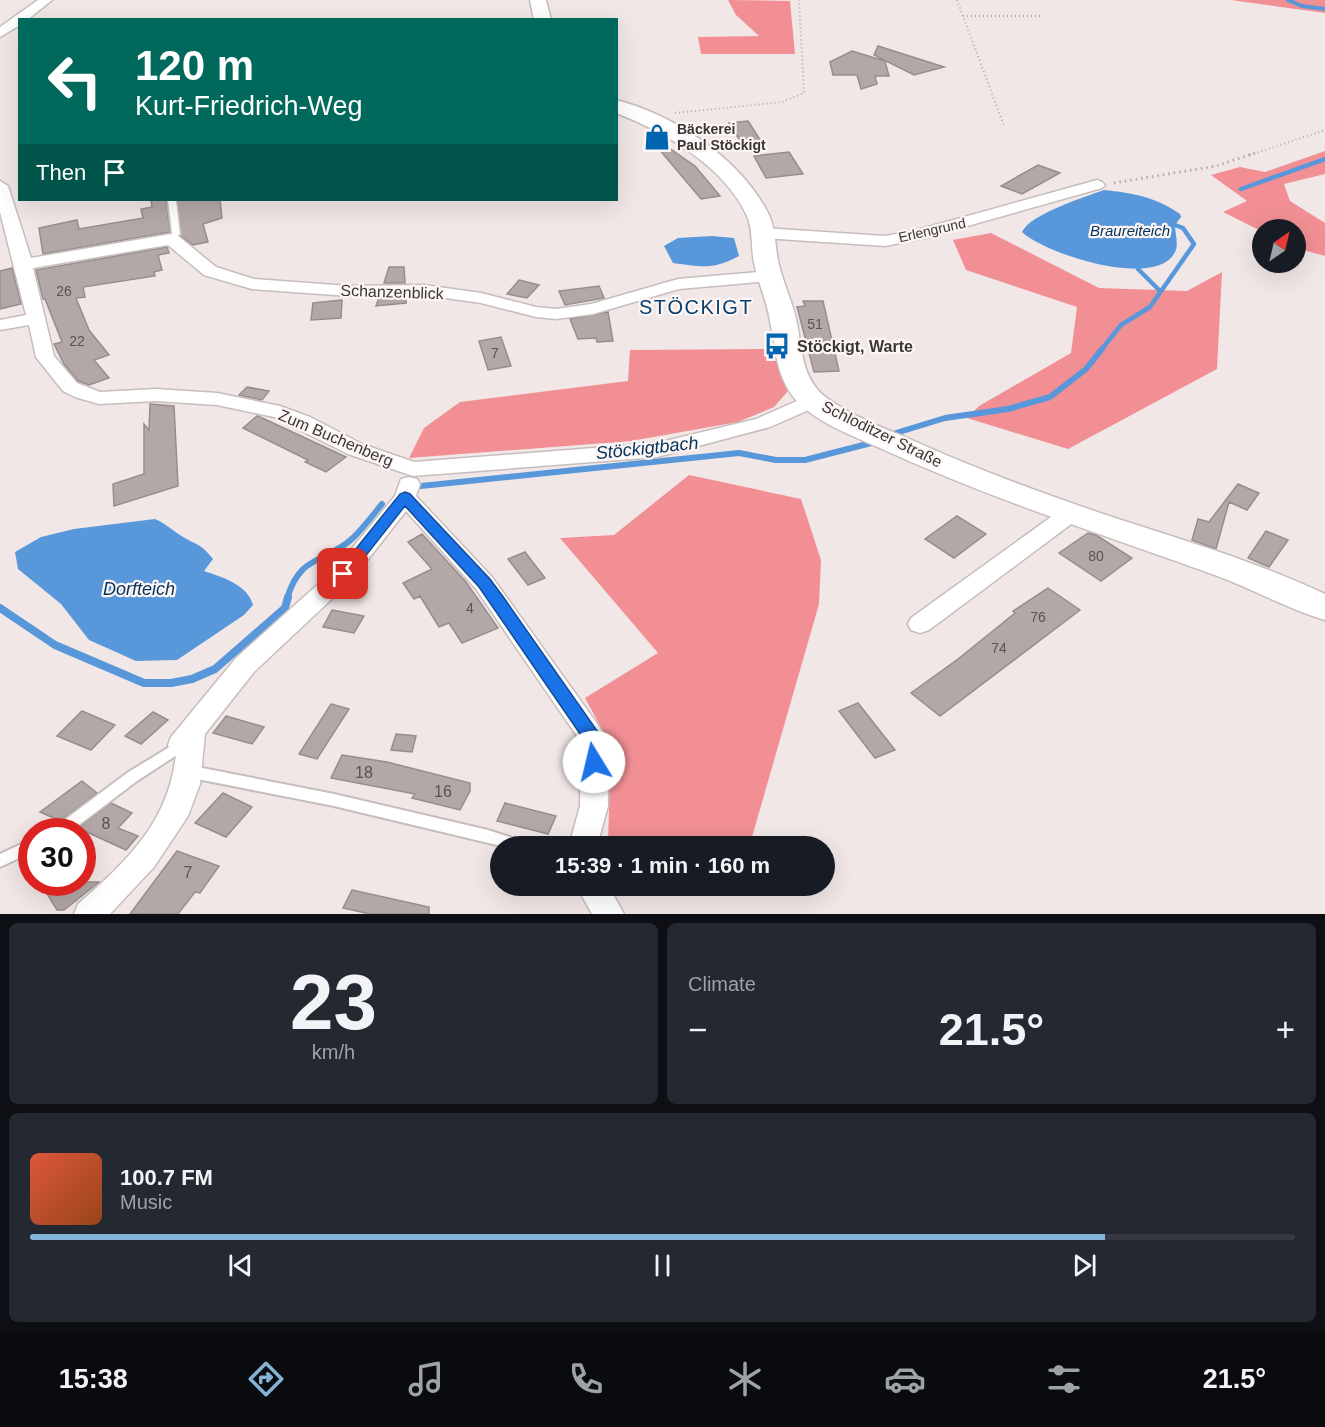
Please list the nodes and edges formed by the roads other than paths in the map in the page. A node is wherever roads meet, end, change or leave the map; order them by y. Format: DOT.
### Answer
graph roads {
  1 [pos="46,0"];
  2 [pos="538,0"];
  3 [pos="21,18"];
  4 [pos="542,18"];
  5 [pos="18,20"];
  6 [pos="0,33"];
  7 [pos="618,107"];
  8 [pos="0,186"];
  9 [pos="1097,186"];
  10 [pos="171,201"];
  11 [pos="762,233"];
  12 [pos="171,238"];
  13 [pos="24,264"];
  14 [pos="770,276"];
  15 [pos="34,320"];
  16 [pos="0,325"];
  17 [pos="813,401"];
  18 [pos="413,469"];
  19 [pos="405,497"];
  20 [pos="1070,514"];
  21 [pos="1325,608"];
  22 [pos="920,624"];
  23 [pos="186,749"];
  24 [pos="77,818"];
  25 [pos="586,836"];
  26 [pos="490,837"];
  27 [pos="18,852"];
  28 [pos="0,861"];
  29 [pos="598,896"];
  30 [pos="89,914"];
  31 [pos="609,914"];
  1 -- 3 [label="street"];
  2 -- 4 [label="street"];
  5 -- 6 [label="street"];
  7 -- 11 [label="street, Schloditzer Straße"];
  8 -- 13 [label="street, Zum Buchenberg"];
  9 -- 11 [label="street, Erlengrund"];
  10 -- 12 [label="lane"];
  11 -- 14 [label="street, Schloditzer Straße"];
  12 -- 13 [label="street"];
  12 -- 14 [label="street, Schanzenblick"];
  13 -- 15 [label="street, Zum Buchenberg"];
  14 -- 17 [label="street, Schloditzer Straße"];
  15 -- 16 [label="street"];
  15 -- 18 [label="street, Zum Buchenberg"];
  17 -- 18 [label="street, Zum Buchenberg"];
  17 -- 20 [label="street, Schloditzer Straße"];
  18 -- 19 [label="street"];
  19 -- 23 [label="street"];
  19 -- 25 [label="street"];
  20 -- 21 [label="street, Schloditzer Straße"];
  20 -- 22 [label="street"];
  23 -- 24 [label="lane"];
  23 -- 26 [label="lane"];
  23 -- 30 [label="street"];
  27 -- 28 [label="lane"];
  29 -- 31 [label="street"];
}
